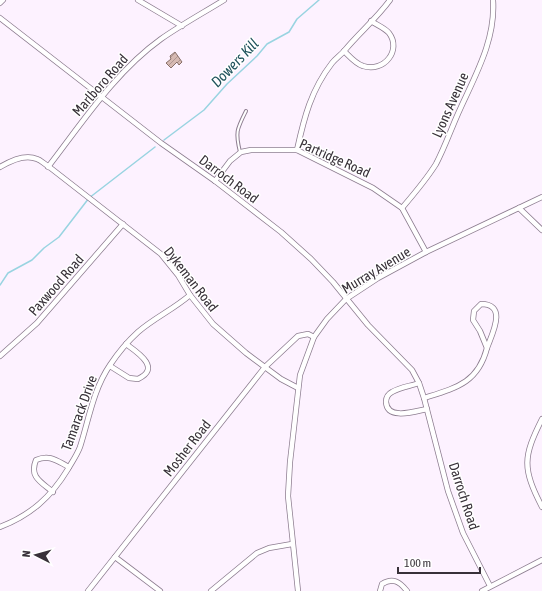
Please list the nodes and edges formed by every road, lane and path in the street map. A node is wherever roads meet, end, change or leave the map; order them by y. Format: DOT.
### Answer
graph roads {
  1 [pos="3,0"];
  2 [pos="138,0"];
  3 [pos="224,0"];
  4 [pos="390,0"];
  5 [pos="493,0"];
  6 [pos="0,3"];
  7 [pos="0,18"];
  8 [pos="371,21"];
  9 [pos="182,26"];
  10 [pos="344,51"];
  11 [pos="102,97"];
  12 [pos="246,111"];
  13 [pos="298,150"];
  14 [pos="240,153"];
  15 [pos="0,167"];
  16 [pos="48,167"];
  17 [pos="215,181"];
  18 [pos="542,197"];
  19 [pos="402,208"];
  20 [pos="519,208"];
  21 [pos="123,224"];
  22 [pos="542,230"];
  23 [pos="426,252"];
  24 [pos="190,295"];
  25 [pos="346,299"];
  26 [pos="314,337"];
  27 [pos="126,344"];
  28 [pos="487,348"];
  29 [pos="0,356"];
  30 [pos="110,366"];
  31 [pos="265,367"];
  32 [pos="419,383"];
  33 [pos="298,388"];
  34 [pos="424,398"];
  35 [pos="427,409"];
  36 [pos="542,419"];
  37 [pos="69,467"];
  38 [pos="53,492"];
  39 [pos="542,507"];
  40 [pos="0,527"];
  41 [pos="292,544"];
  42 [pos="115,557"];
  43 [pos="542,560"];
  44 [pos="490,586"];
  45 [pos="88,591"];
  46 [pos="160,591"];
  47 [pos="211,591"];
  48 [pos="298,591"];
  49 [pos="380,591"];
  50 [pos="407,591"];
  51 [pos="482,591"];
  1 -- 6 [label="street"];
  2 -- 9 [label="street"];
  3 -- 9 [label="street, Marlboro Road"];
  4 -- 8 [label="street"];
  5 -- 19 [label="street, Lyons Avenue"];
  7 -- 11 [label="street, Darroch Road"];
  8 -- 10 [label="street"];
  8 -- 10 [label="street"];
  9 -- 11 [label="street, Marlboro Road"];
  10 -- 13 [label="street"];
  11 -- 16 [label="street, Marlboro Road"];
  11 -- 17 [label="street, Darroch Road"];
  12 -- 14 [label="lane"];
  13 -- 14 [label="street, Partridge Road"];
  13 -- 19 [label="street, Partridge Road"];
  14 -- 17 [label="street"];
  15 -- 16 [label="street"];
  16 -- 21 [label="street, Dykeman Road"];
  17 -- 25 [label="street, Darroch Road"];
  18 -- 20 [label="street, Murray Avenue"];
  19 -- 23 [label="street, Partridge Road"];
  20 -- 22 [label="street"];
  20 -- 23 [label="street, Murray Avenue"];
  21 -- 24 [label="street, Dykeman Road"];
  21 -- 29 [label="street, Paxwood Road"];
  23 -- 25 [label="street, Murray Avenue"];
  24 -- 27 [label="street, Tamarack Drive"];
  24 -- 31 [label="street, Dykeman Road"];
  25 -- 26 [label="street, Murray Avenue"];
  25 -- 32 [label="street, Darroch Road"];
  26 -- 31 [label="street, Mosher Road"];
  26 -- 33 [label="street, Murray Avenue"];
  27 -- 30 [label="street, Tamarack Drive"];
  27 -- 30 [label="street, Tamarack Drive"];
  28 -- 28 [label="street"];
  28 -- 34 [label="street"];
  30 -- 37 [label="street, Tamarack Drive"];
  31 -- 33 [label="street, Dykeman Road"];
  31 -- 42 [label="street, Mosher Road"];
  32 -- 34 [label="street, Darroch Road"];
  32 -- 35 [label="street"];
  33 -- 41 [label="street, Murray Avenue"];
  34 -- 35 [label="street, Darroch Road"];
  35 -- 44 [label="street, Darroch Road"];
  36 -- 39 [label="street"];
  37 -- 38 [label="street, Tamarack Drive"];
  37 -- 38 [label="street, Tamarack Drive"];
  38 -- 40 [label="street, Tamarack Drive"];
  41 -- 47 [label="street"];
  41 -- 48 [label="street, Murray Avenue"];
  42 -- 45 [label="street, Mosher Road"];
  42 -- 46 [label="street"];
  43 -- 44 [label="street"];
  44 -- 51 [label="street"];
  49 -- 50 [label="street"];
}
